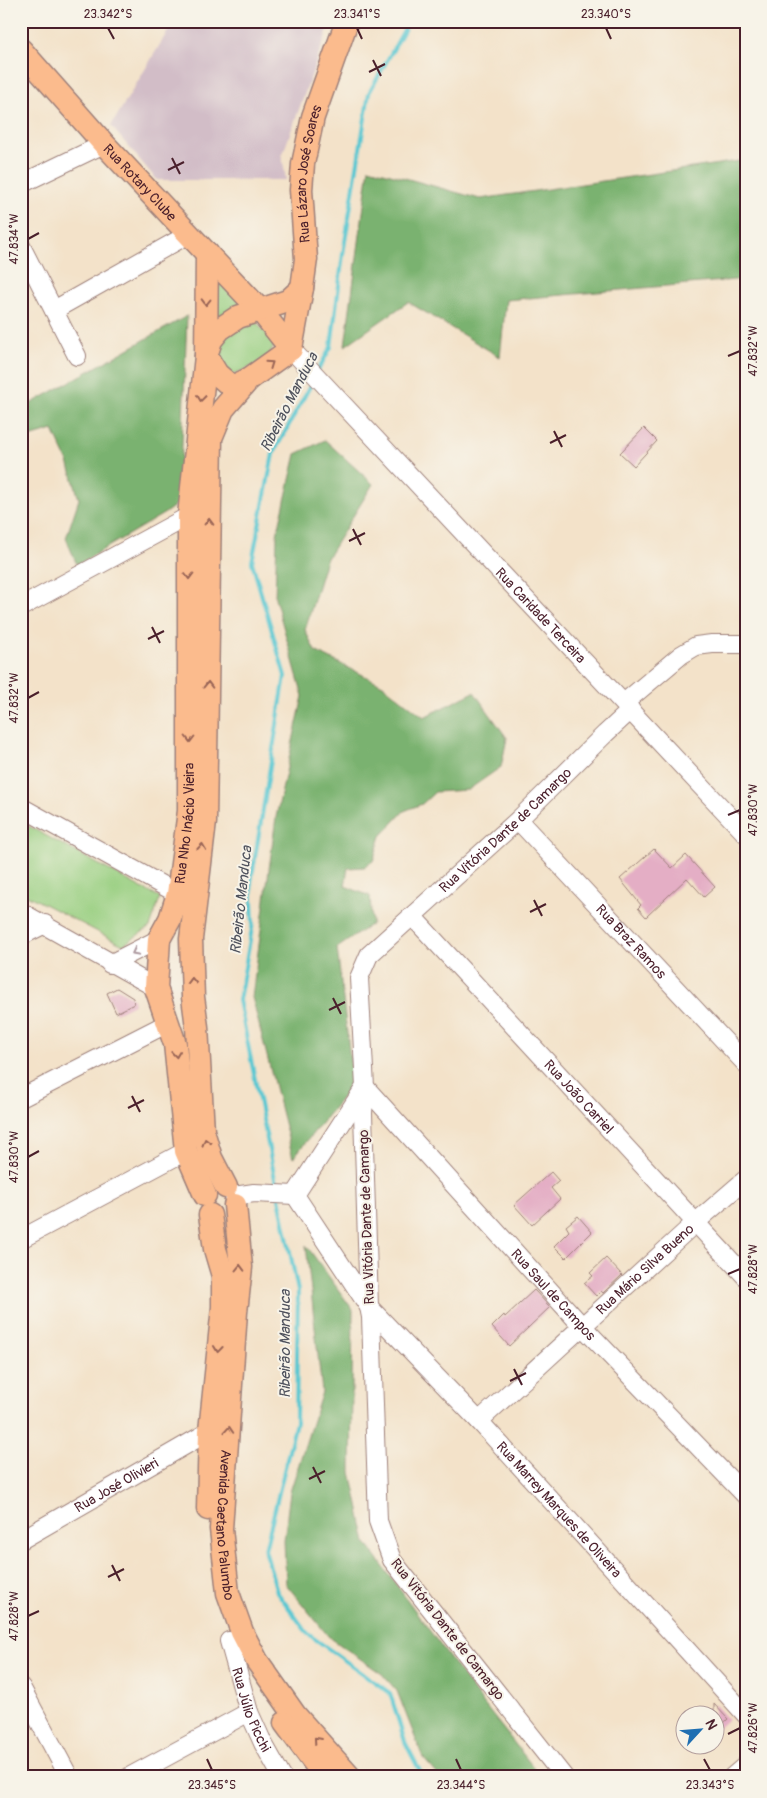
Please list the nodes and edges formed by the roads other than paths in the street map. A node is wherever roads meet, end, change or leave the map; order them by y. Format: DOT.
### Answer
graph roads {
  1 [pos="347,21"];
  2 [pos="362,21"];
  3 [pos="21,50"];
  4 [pos="333,63"];
  5 [pos="104,144"];
  6 [pos="21,184"];
  7 [pos="189,234"];
  8 [pos="21,246"];
  9 [pos="207,254"];
  10 [pos="302,288"];
  11 [pos="54,310"];
  12 [pos="261,311"];
  13 [pos="77,356"];
  14 [pos="206,356"];
  15 [pos="298,357"];
  16 [pos="249,379"];
  17 [pos="204,439"];
  18 [pos="189,516"];
  19 [pos="21,607"];
  20 [pos="746,644"];
  21 [pos="628,706"];
  22 [pos="21,807"];
  23 [pos="518,820"];
  24 [pos="746,834"];
  25 [pos="178,894"];
  26 [pos="21,912"];
  27 [pos="412,916"];
  28 [pos="44,924"];
  29 [pos="21,936"];
  30 [pos="159,939"];
  31 [pos="191,939"];
  32 [pos="110,964"];
  33 [pos="156,988"];
  34 [pos="168,1023"];
  35 [pos="746,1064"];
  36 [pos="365,1087"];
  37 [pos="21,1098"];
  38 [pos="186,1151"];
  39 [pos="746,1179"];
  40 [pos="238,1195"];
  41 [pos="290,1195"];
  42 [pos="207,1205"];
  43 [pos="695,1223"];
  44 [pos="21,1239"];
  45 [pos="746,1277"];
  46 [pos="369,1307"];
  47 [pos="582,1326"];
  48 [pos="478,1421"];
  49 [pos="210,1431"];
  50 [pos="746,1496"];
  51 [pos="21,1540"];
  52 [pos="229,1641"];
  53 [pos="22,1690"];
  54 [pos="249,1712"];
  55 [pos="746,1715"];
  56 [pos="746,1765"];
  57 [pos="69,1777"];
  58 [pos="129,1777"];
  59 [pos="282,1777"];
  60 [pos="325,1777"];
  61 [pos="350,1777"];
  62 [pos="564,1777"];
  63 [pos="732,1777"];
  1 -- 4 [label="main road, Rua Lázaro José Soares"];
  2 -- 4 [label="main road, Rua Lázaro José Soares"];
  3 -- 5 [label="main road, Rua Rotary Clube"];
  4 -- 10 [label="main road, Rua Lázaro José Soares"];
  5 -- 6 [label="street"];
  5 -- 7 [label="main road, Rua Rotary Clube"];
  7 -- 9 [label="main road, Rua Rotary Clube"];
  7 -- 11 [label="street"];
  8 -- 11 [label="street"];
  9 -- 12 [label="main road, Rua Rotary Clube"];
  9 -- 14 [label="main road, one-way"];
  10 -- 12 [label="main road"];
  10 -- 15 [label="main road, Rua Lázaro José Soares"];
  11 -- 13 [label="street"];
  12 -- 14 [label="main road"];
  12 -- 15 [label="main road, Rua Rotary Clube"];
  14 -- 16 [label="main road"];
  14 -- 17 [label="main road, one-way"];
  16 -- 15 [label="main road, one-way"];
  15 -- 21 [label="street, Rua Caridade Terceira"];
  16 -- 17 [label="main road"];
  17 -- 18 [label="main road, Rua Nho Inácio Vieira"];
  31 -- 17 [label="main road, Rua Nho Inácio Vieira, one-way"];
  18 -- 19 [label="street"];
  18 -- 25 [label="main road, Rua Nho Inácio Vieira, one-way"];
  20 -- 21 [label="street, Rua Vitória Dante de Camargo"];
  21 -- 23 [label="street, Rua Vitória Dante de Camargo"];
  21 -- 24 [label="street, Rua Caridade Terceira"];
  22 -- 25 [label="street"];
  23 -- 27 [label="street, Rua Vitória Dante de Camargo"];
  23 -- 35 [label="street, Rua Braz Ramos"];
  25 -- 30 [label="main road, Rua Nho Inácio Vieira"];
  26 -- 28 [label="street"];
  27 -- 36 [label="street, Rua Vitória Dante de Camargo"];
  27 -- 43 [label="street, Rua João Carriel"];
  28 -- 29 [label="street"];
  28 -- 32 [label="street"];
  30 -- 31 [label="main road"];
  30 -- 32 [label="street, one-way"];
  30 -- 33 [label="main road, Rua Nho Inácio Vieira"];
  40 -- 31 [label="main road, Rua Nho Inácio Vieira, one-way"];
  32 -- 33 [label="street"];
  33 -- 34 [label="main road, Rua Nho Inácio Vieira"];
  34 -- 37 [label="street"];
  34 -- 38 [label="main road, Rua Nho Inácio Vieira, one-way"];
  36 -- 41 [label="street"];
  36 -- 46 [label="street, Rua Vitória Dante de Camargo"];
  36 -- 47 [label="street, Rua Saul de Campos"];
  38 -- 42 [label="main road, Rua Nho Inácio Vieira"];
  38 -- 44 [label="street"];
  39 -- 43 [label="street, Rua Mário Silva Bueno"];
  40 -- 41 [label="street"];
  40 -- 42 [label="main road"];
  40 -- 42 [label="main road"];
  61 -- 40 [label="main road, Avenida Caetano Palumbo, one-way"];
  41 -- 46 [label="street, Rua Marrey Marques de Oliveira"];
  42 -- 49 [label="main road, Avenida Caetano Palumbo, one-way"];
  43 -- 45 [label="street, Rua João Carriel"];
  43 -- 47 [label="street, Rua Mário Silva Bueno"];
  46 -- 48 [label="street, Rua Marrey Marques de Oliveira"];
  46 -- 62 [label="street, Rua Vitória Dante de Camargo"];
  47 -- 48 [label="street, Rua Mário Silva Bueno"];
  47 -- 50 [label="street, Rua Saul de Campos"];
  48 -- 55 [label="street, Rua Marrey Marques de Oliveira"];
  49 -- 51 [label="street, Rua José Olivieri"];
  49 -- 52 [label="main road, Avenida Caetano Palumbo"];
  52 -- 54 [label="street, Rua Júlio Picchi"];
  52 -- 60 [label="main road, Avenida Caetano Palumbo"];
  53 -- 57 [label="street"];
  54 -- 58 [label="street"];
  54 -- 59 [label="street, Rua Júlio Picchi"];
  56 -- 63 [label="street"];
}
